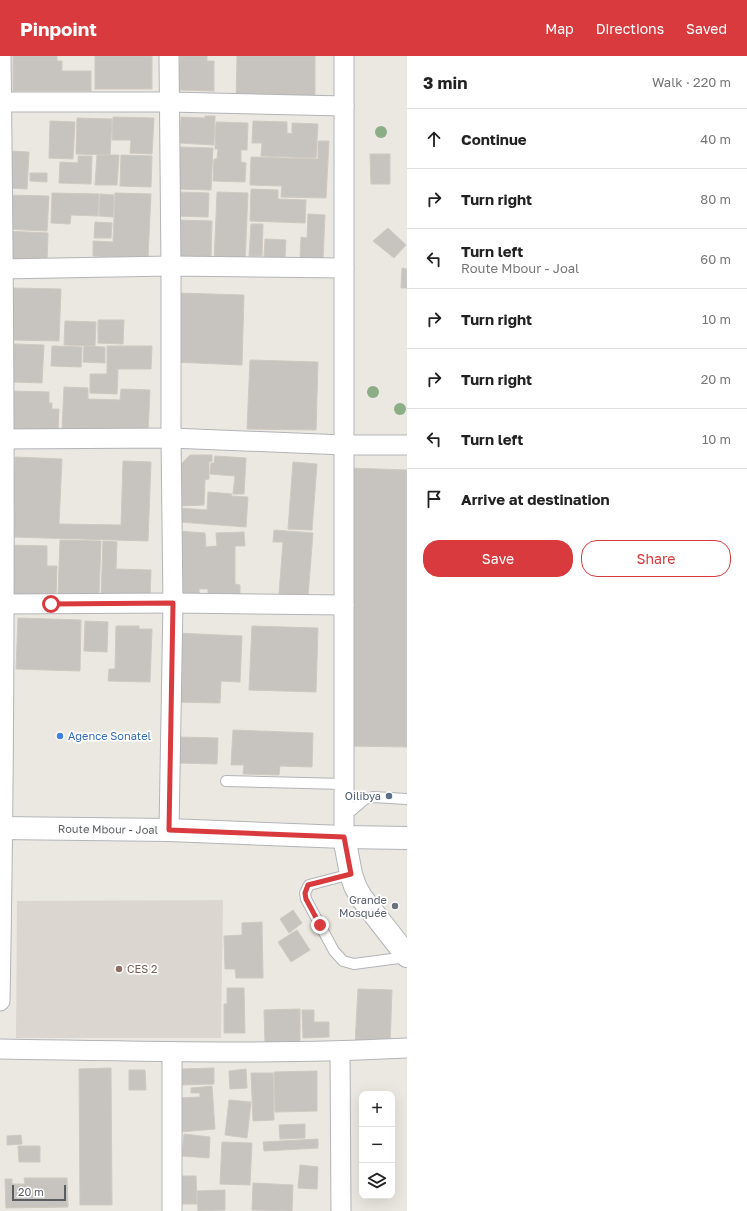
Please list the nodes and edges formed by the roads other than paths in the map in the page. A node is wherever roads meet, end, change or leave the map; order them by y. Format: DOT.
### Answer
graph roads {
  1 [pos="1,56"];
  2 [pos="169,56"];
  3 [pos="344,56"];
  4 [pos="1,102"];
  5 [pos="170,102"];
  6 [pos="344,106"];
  7 [pos="171,266"];
  8 [pos="344,268"];
  9 [pos="1,269"];
  10 [pos="171,438"];
  11 [pos="2,439"];
  12 [pos="344,445"];
  13 [pos="407,445"];
  14 [pos="173,603"];
  15 [pos="2,604"];
  16 [pos="344,606"];
  17 [pos="226,781"];
  18 [pos="344,784"];
  19 [pos="407,799"];
  20 [pos="344,827"];
  21 [pos="2,828"];
  22 [pos="169,830"];
  23 [pos="407,838"];
  24 [pos="351,874"];
  25 [pos="407,956"];
  26 [pos="0,1001"];
  27 [pos="407,1048"];
  28 [pos="0,1049"];
  29 [pos="172,1052"];
  30 [pos="340,1052"];
  31 [pos="172,1211"];
  32 [pos="341,1211"];
  1 -- 4 [label="street"];
  2 -- 5 [label="street"];
  3 -- 6 [label="street"];
  4 -- 5 [label="street"];
  4 -- 9 [label="street"];
  5 -- 6 [label="street"];
  5 -- 7 [label="street"];
  6 -- 8 [label="street"];
  7 -- 8 [label="street"];
  7 -- 9 [label="street"];
  7 -- 10 [label="street"];
  8 -- 12 [label="street"];
  9 -- 11 [label="street"];
  10 -- 11 [label="street"];
  10 -- 12 [label="street"];
  10 -- 14 [label="street"];
  11 -- 15 [label="street"];
  12 -- 13 [label="street"];
  12 -- 16 [label="street"];
  14 -- 15 [label="street"];
  14 -- 16 [label="street"];
  14 -- 22 [label="street"];
  15 -- 21 [label="street"];
  16 -- 18 [label="street"];
  17 -- 18 [label="lane"];
  18 -- 20 [label="street"];
  19 -- 20 [label="lane"];
  20 -- 22 [label="main road, Route Mbour - Joal"];
  20 -- 23 [label="main road, Route Mbour - Joal"];
  20 -- 24 [label="main road"];
  21 -- 22 [label="main road, Route Mbour - Joal"];
  21 -- 26 [label="street"];
  24 -- 25 [label="main road"];
  24 -- 25 [label="lane"];
  27 -- 30 [label="street"];
  28 -- 29 [label="street"];
  29 -- 30 [label="street"];
  29 -- 31 [label="street"];
  30 -- 32 [label="street"];
}
